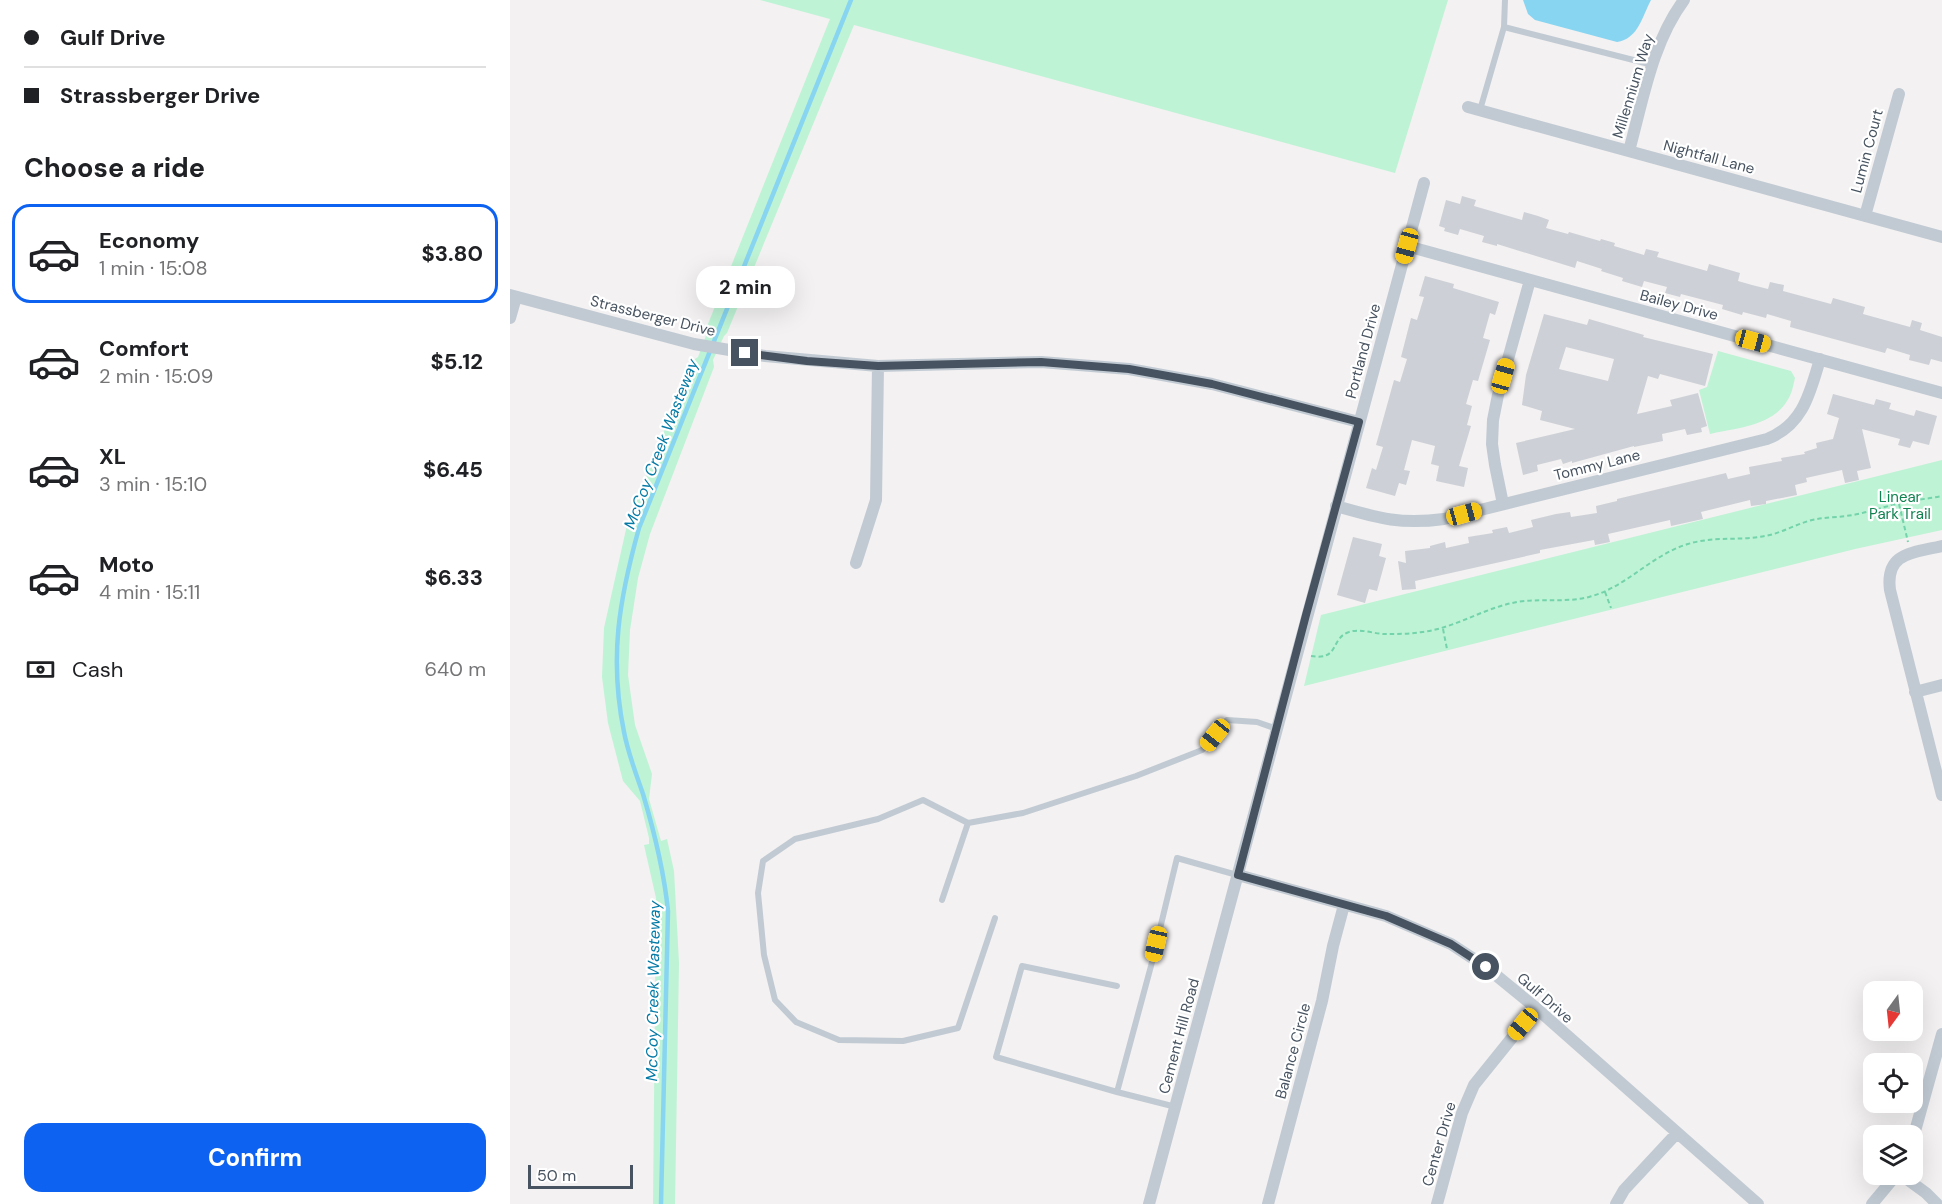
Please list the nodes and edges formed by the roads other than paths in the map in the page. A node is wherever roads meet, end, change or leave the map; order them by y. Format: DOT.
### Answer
graph roads {
  1 [pos="1505,0"];
  2 [pos="1684,0"];
  3 [pos="1504,27"];
  4 [pos="1653,65"];
  5 [pos="1899,94"];
  6 [pos="1474,109"];
  7 [pos="1629,151"];
  8 [pos="1424,183"];
  9 [pos="1865,216"];
  10 [pos="1942,237"];
  11 [pos="1407,246"];
  12 [pos="1530,280"];
  13 [pos="513,296"];
  14 [pos="510,318"];
  15 [pos="1820,359"];
  16 [pos="878,366"];
  17 [pos="1942,393"];
  18 [pos="1359,422"];
  19 [pos="1503,504"];
  20 [pos="1336,506"];
  21 [pos="1942,546"];
  22 [pos="856,563"];
  23 [pos="1942,685"];
  24 [pos="1915,692"];
  25 [pos="1277,729"];
  26 [pos="1942,795"];
  27 [pos="968,823"];
  28 [pos="1238,875"];
  29 [pos="942,900"];
  30 [pos="1344,904"];
  31 [pos="995,918"];
  32 [pos="1117,986"];
  33 [pos="1536,1008"];
  34 [pos="1942,1034"];
  35 [pos="1938,1062"];
  36 [pos="1117,1092"];
  37 [pos="1176,1107"];
  38 [pos="1918,1125"];
  39 [pos="1677,1133"];
  40 [pos="1888,1185"];
  41 [pos="1914,1185"];
  42 [pos="1149,1204"];
  43 [pos="1268,1204"];
  44 [pos="1437,1204"];
  45 [pos="1616,1204"];
  46 [pos="1758,1204"];
  47 [pos="1872,1204"];
  48 [pos="1937,1204"];
  1 -- 3 [label="lane"];
  2 -- 4 [label="street, Millennium Way"];
  3 -- 4 [label="lane"];
  3 -- 6 [label="lane"];
  4 -- 7 [label="street, Millennium Way"];
  5 -- 9 [label="street, Lumin Court"];
  6 -- 7 [label="street, Nightfall Lane"];
  7 -- 9 [label="street, Nightfall Lane"];
  8 -- 11 [label="street, Portland Drive"];
  9 -- 10 [label="street, Nightfall Lane"];
  11 -- 12 [label="street, Bailey Drive"];
  11 -- 18 [label="street, Portland Drive"];
  12 -- 15 [label="street, Bailey Drive"];
  12 -- 19 [label="street"];
  13 -- 14 [label="street"];
  13 -- 16 [label="street, Strassberger Drive"];
  15 -- 17 [label="street, Bailey Drive"];
  15 -- 19 [label="street, Tommy Lane"];
  16 -- 18 [label="street, Strassberger Drive"];
  16 -- 22 [label="street"];
  18 -- 20 [label="street, Portland Drive"];
  19 -- 20 [label="street, Tommy Lane"];
  20 -- 25 [label="street, Portland Drive"];
  21 -- 24 [label="street"];
  23 -- 24 [label="street"];
  24 -- 26 [label="street"];
  25 -- 27 [label="lane"];
  25 -- 28 [label="street, Portland Drive"];
  27 -- 29 [label="lane"];
  27 -- 31 [label="lane"];
  28 -- 30 [label="street, Gulf Drive"];
  28 -- 36 [label="lane"];
  28 -- 37 [label="street, Cement Hill Road"];
  30 -- 33 [label="street, Gulf Drive"];
  30 -- 43 [label="street, Balance Circle"];
  32 -- 36 [label="lane"];
  33 -- 39 [label="street, Gulf Drive"];
  33 -- 44 [label="street, Center Drive"];
  34 -- 35 [label="street"];
  35 -- 38 [label="street"];
  36 -- 37 [label="lane"];
  37 -- 42 [label="street, Cement Hill Road"];
  39 -- 45 [label="street"];
  39 -- 46 [label="street, Gulf Drive"];
  40 -- 47 [label="street"];
  41 -- 48 [label="street"];
}
